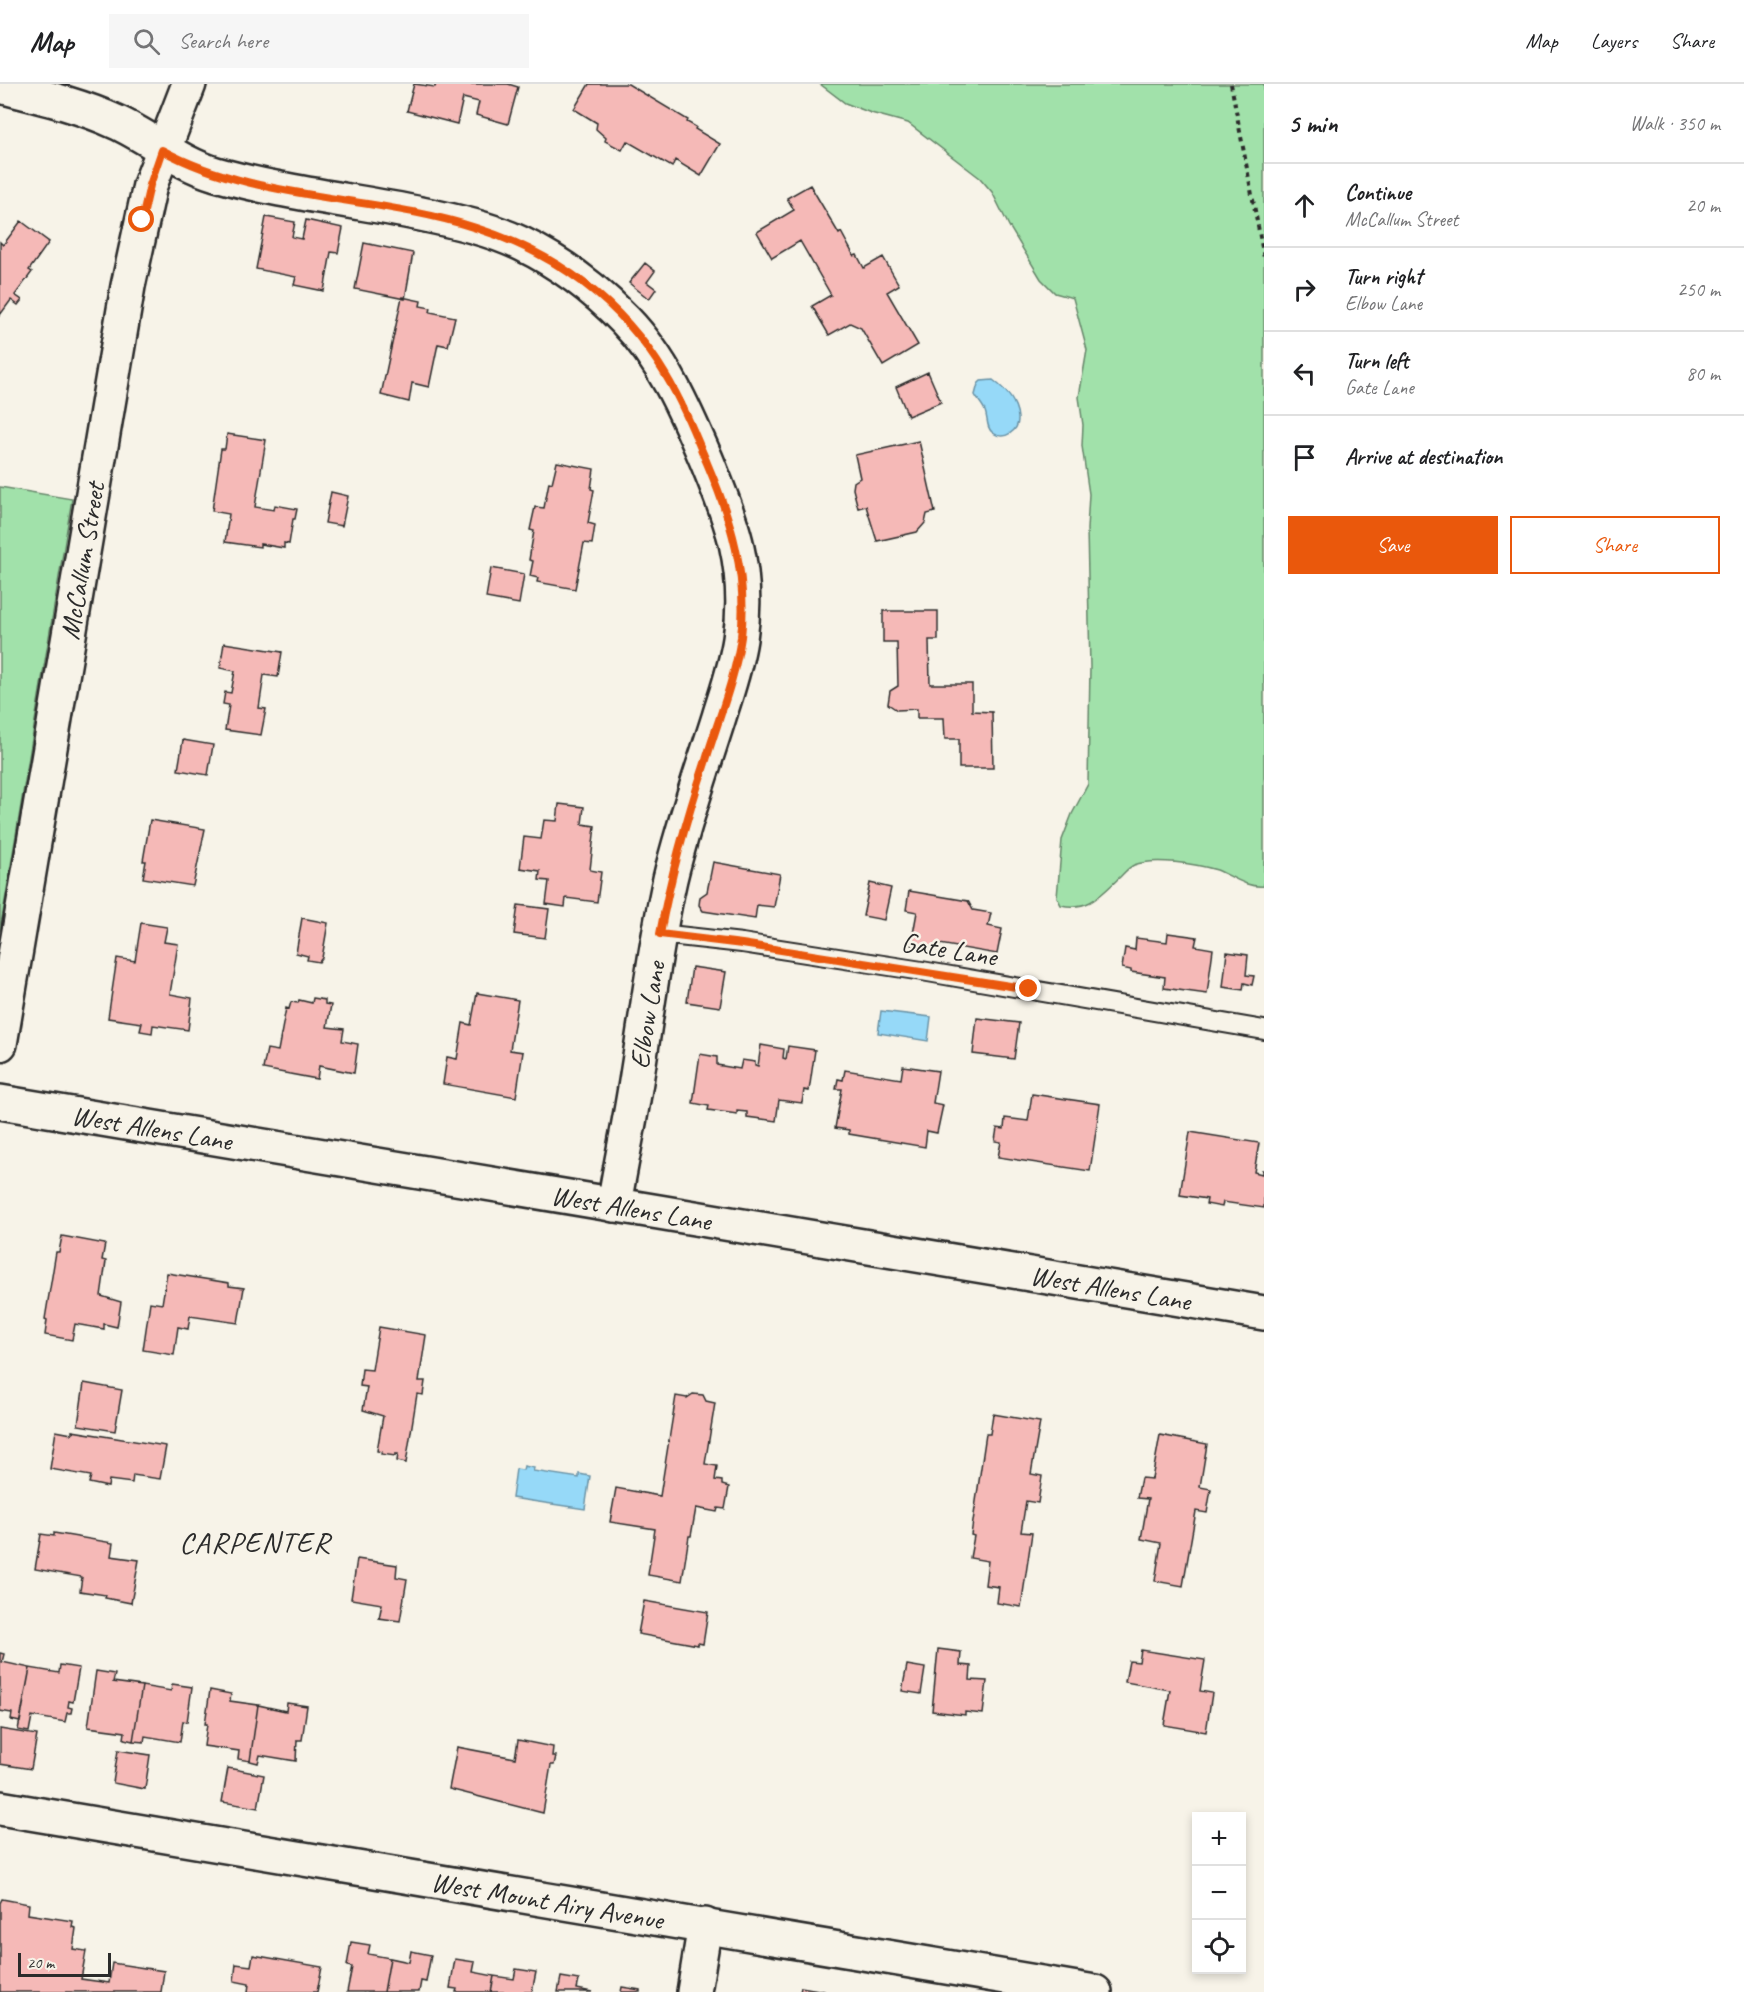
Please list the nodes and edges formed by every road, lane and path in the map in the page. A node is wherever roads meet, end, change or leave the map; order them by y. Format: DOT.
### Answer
graph roads {
  1 [pos="189,84"];
  2 [pos="1231,84"];
  3 [pos="0,86"];
  4 [pos="162,150"];
  5 [pos="1264,258"];
  6 [pos="660,934"];
  7 [pos="1264,1030"];
  8 [pos="0,1044"];
  9 [pos="0,1102"];
  10 [pos="614,1206"];
  11 [pos="1264,1313"];
  12 [pos="0,1808"];
  13 [pos="705,1925"];
  14 [pos="694,1992"];
  15 [pos="1095,1992"];
  1 -- 4 [label="street, McCallum Street"];
  2 -- 5 [label="path"];
  3 -- 4 [label="street, Elbow Lane"];
  4 -- 6 [label="street, Elbow Lane"];
  4 -- 8 [label="street, McCallum Street"];
  6 -- 7 [label="lane, Gate Lane"];
  6 -- 10 [label="street, Elbow Lane"];
  9 -- 10 [label="street, West Allens Lane"];
  10 -- 11 [label="street, West Allens Lane"];
  12 -- 13 [label="street, West Mount Airy Avenue"];
  13 -- 14 [label="street"];
  13 -- 15 [label="street, West Mount Airy Avenue"];
}
